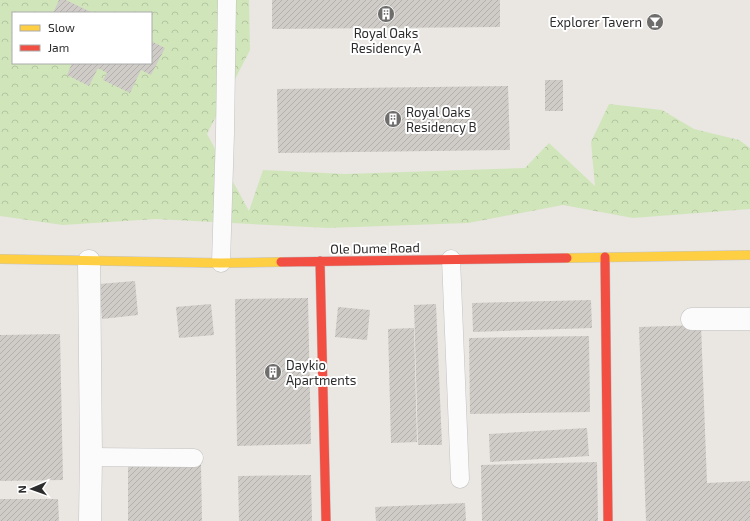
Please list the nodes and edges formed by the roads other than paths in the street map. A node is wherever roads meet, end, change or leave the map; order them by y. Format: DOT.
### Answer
graph roads {
  1 [pos="227,0"];
  2 [pos="750,255"];
  3 [pos="605,257"];
  4 [pos="0,259"];
  5 [pos="451,259"];
  6 [pos="88,261"];
  7 [pos="320,262"];
  8 [pos="221,263"];
  9 [pos="692,319"];
  10 [pos="750,319"];
  11 [pos="91,456"];
  12 [pos="194,458"];
  13 [pos="460,479"];
  14 [pos="90,521"];
  15 [pos="326,521"];
  16 [pos="608,521"];
  1 -- 8 [label="lane"];
  2 -- 3 [label="main road, Ole Dume Road"];
  3 -- 5 [label="main road, Ole Dume Road"];
  3 -- 16 [label="main road"];
  4 -- 6 [label="main road, Ole Dume Road"];
  5 -- 7 [label="main road, Ole Dume Road"];
  5 -- 13 [label="lane"];
  6 -- 8 [label="main road, Ole Dume Road"];
  6 -- 11 [label="street"];
  7 -- 8 [label="main road, Ole Dume Road"];
  7 -- 15 [label="main road"];
  9 -- 10 [label="street"];
  11 -- 12 [label="lane"];
  11 -- 14 [label="street"];
}
